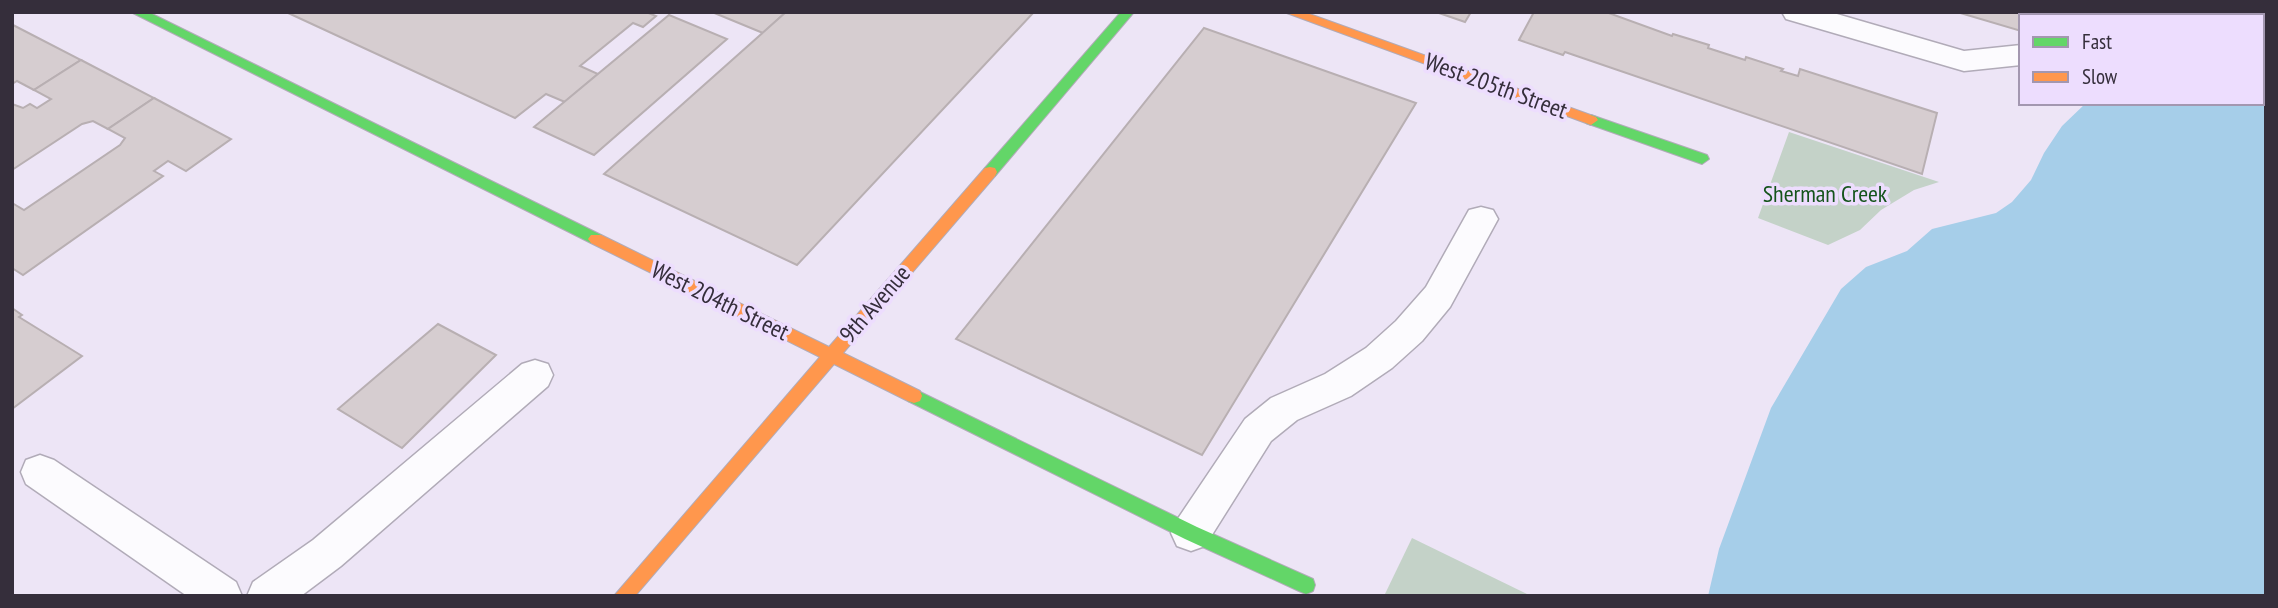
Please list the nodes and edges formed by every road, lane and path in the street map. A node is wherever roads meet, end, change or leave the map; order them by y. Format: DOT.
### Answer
graph roads {
  1 [pos="137,12"];
  2 [pos="1128,12"];
  3 [pos="1290,12"];
  4 [pos="1796,12"];
  5 [pos="2019,55"];
  6 [pos="1702,159"];
  7 [pos="1481,219"];
  8 [pos="830,356"];
  9 [pos="535,374"];
  10 [pos="40,471"];
  11 [pos="1191,533"];
  12 [pos="1306,584"];
  13 [pos="221,596"];
  14 [pos="268,596"];
  15 [pos="623,596"];
  1 -- 8 [label="street, West 204th Street"];
  2 -- 8 [label="street, 9th Avenue"];
  3 -- 6 [label="street, West 205th Street"];
  4 -- 5 [label="lane"];
  7 -- 11 [label="lane"];
  8 -- 11 [label="street, West 204th Street"];
  8 -- 15 [label="street, 9th Avenue"];
  9 -- 14 [label="lane"];
  10 -- 13 [label="lane"];
  11 -- 12 [label="street, West 204th Street"];
}
